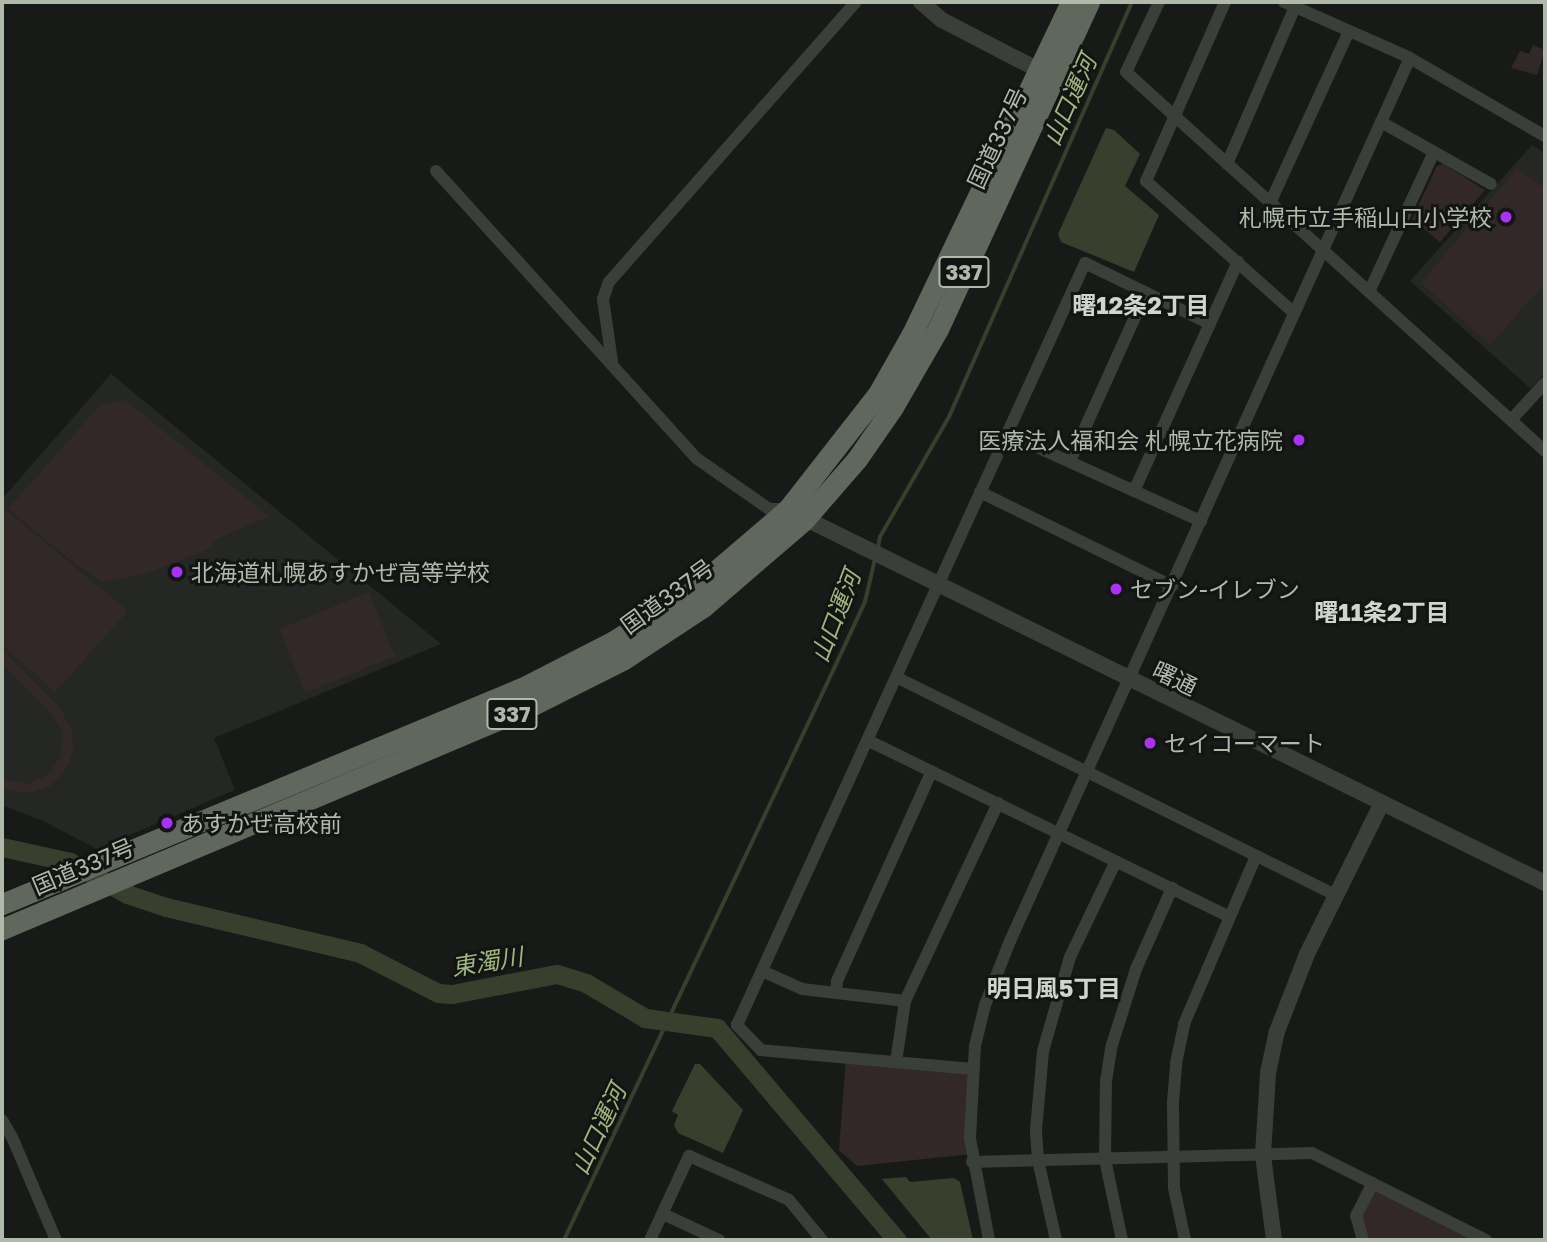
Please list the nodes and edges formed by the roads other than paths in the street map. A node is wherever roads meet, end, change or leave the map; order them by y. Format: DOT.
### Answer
graph roads {
  1 [pos="856,2"];
  2 [pos="921,2"];
  3 [pos="1071,2"];
  4 [pos="1089,2"];
  5 [pos="1159,2"];
  6 [pos="1225,2"];
  7 [pos="1290,4"];
  8 [pos="1349,31"];
  9 [pos="1410,58"];
  10 [pos="1046,75"];
  11 [pos="1174,115"];
  12 [pos="1381,122"];
  13 [pos="1545,136"];
  14 [pos="1434,152"];
  15 [pos="1227,164"];
  16 [pos="436,171"];
  17 [pos="1491,184"];
  18 [pos="1270,203"];
  19 [pos="1322,250"];
  20 [pos="1238,262"];
  21 [pos="1369,292"];
  22 [pos="1146,293"];
  23 [pos="1294,313"];
  24 [pos="1210,324"];
  25 [pos="612,363"];
  26 [pos="1545,383"];
  27 [pos="1511,420"];
  28 [pos="1008,434"];
  29 [pos="1545,451"];
  30 [pos="1070,461"];
  31 [pos="1134,491"];
  32 [pos="980,492"];
  33 [pos="796,514"];
  34 [pos="1201,521"];
  35 [pos="937,586"];
  36 [pos="1172,586"];
  37 [pos="898,678"];
  38 [pos="1129,681"];
  39 [pos="869,741"];
  40 [pos="932,771"];
  41 [pos="1087,773"];
  42 [pos="998,803"];
  43 [pos="1381,805"];
  44 [pos="1060,833"];
  45 [pos="1256,856"];
  46 [pos="1116,861"];
  47 [pos="1545,883"];
  48 [pos="1172,888"];
  49 [pos="1335,895"];
  50 [pos="2,904"];
  51 [pos="1228,916"];
  52 [pos="2,929"];
  53 [pos="762,971"];
  54 [pos="836,993"];
  55 [pos="905,1001"];
  56 [pos="896,1062"];
  57 [pos="973,1069"];
  58 [pos="2,1121"];
  59 [pos="1263,1155"];
  60 [pos="1173,1156"];
  61 [pos="1105,1158"];
  62 [pos="1038,1160"];
  63 [pos="972,1162"];
  64 [pos="1373,1183"];
  65 [pos="663,1214"];
  66 [pos="819,1239"];
  67 [pos="56,1240"];
  68 [pos="650,1240"];
  69 [pos="719,1240"];
  70 [pos="989,1240"];
  71 [pos="1056,1240"];
  72 [pos="1122,1240"];
  73 [pos="1185,1240"];
  74 [pos="1274,1240"];
  75 [pos="1363,1240"];
  76 [pos="1486,1240"];
  1 -- 25 [label="street"];
  2 -- 10 [label="street"];
  3 -- 10 [label="highway, 国道337号 / 337"];
  4 -- 10 [label="highway, 国道337号 / 337"];
  5 -- 11 [label="street"];
  6 -- 11 [label="street"];
  7 -- 8 [label="street"];
  7 -- 15 [label="street"];
  8 -- 9 [label="street"];
  8 -- 18 [label="street"];
  9 -- 12 [label="street"];
  9 -- 13 [label="street"];
  10 -- 33 [label="highway, 国道337号 / 337"];
  11 -- 15 [label="street"];
  11 -- 20 [label="street"];
  12 -- 14 [label="street"];
  12 -- 19 [label="street"];
  14 -- 17 [label="street"];
  14 -- 21 [label="street"];
  15 -- 18 [label="street"];
  16 -- 25 [label="street"];
  18 -- 19 [label="street"];
  19 -- 21 [label="street"];
  19 -- 23 [label="street"];
  20 -- 23 [label="street"];
  20 -- 24 [label="street"];
  21 -- 27 [label="street"];
  22 -- 24 [label="street"];
  22 -- 28 [label="street"];
  22 -- 30 [label="street"];
  23 -- 34 [label="street"];
  24 -- 31 [label="street"];
  25 -- 33 [label="street"];
  26 -- 27 [label="street"];
  27 -- 29 [label="street"];
  28 -- 30 [label="street"];
  28 -- 32 [label="street"];
  30 -- 31 [label="street"];
  31 -- 34 [label="street"];
  32 -- 35 [label="street"];
  32 -- 36 [label="street"];
  33 -- 35 [label="street, 曙通"];
  33 -- 50 [label="highway, 国道337号 / 337"];
  33 -- 52 [label="highway, 国道337号 / 337"];
  34 -- 36 [label="street"];
  35 -- 37 [label="street"];
  35 -- 38 [label="street, 曙通"];
  36 -- 38 [label="street"];
  37 -- 39 [label="street"];
  37 -- 41 [label="street"];
  38 -- 41 [label="street"];
  38 -- 43 [label="street, 曙通"];
  39 -- 40 [label="street"];
  39 -- 53 [label="street"];
  40 -- 42 [label="street"];
  40 -- 54 [label="street"];
  41 -- 44 [label="street"];
  41 -- 45 [label="street"];
  42 -- 44 [label="street"];
  42 -- 55 [label="street"];
  43 -- 47 [label="street, 曙通"];
  43 -- 49 [label="street"];
  44 -- 46 [label="street"];
  44 -- 57 [label="street"];
  45 -- 49 [label="street"];
  45 -- 51 [label="street"];
  46 -- 48 [label="street"];
  46 -- 62 [label="street"];
  48 -- 51 [label="street"];
  48 -- 61 [label="street"];
  49 -- 59 [label="street"];
  51 -- 60 [label="street"];
  53 -- 54 [label="street"];
  53 -- 56 [label="street"];
  54 -- 55 [label="street"];
  55 -- 56 [label="street"];
  56 -- 57 [label="street"];
  57 -- 63 [label="street"];
  58 -- 67 [label="street"];
  59 -- 60 [label="street"];
  59 -- 64 [label="street"];
  59 -- 74 [label="street"];
  60 -- 61 [label="street"];
  60 -- 73 [label="street"];
  61 -- 62 [label="street"];
  61 -- 72 [label="street"];
  62 -- 63 [label="street"];
  62 -- 71 [label="street"];
  63 -- 70 [label="street"];
  64 -- 75 [label="street"];
  64 -- 76 [label="street"];
  65 -- 66 [label="street"];
  65 -- 68 [label="street"];
  65 -- 69 [label="street"];
}
